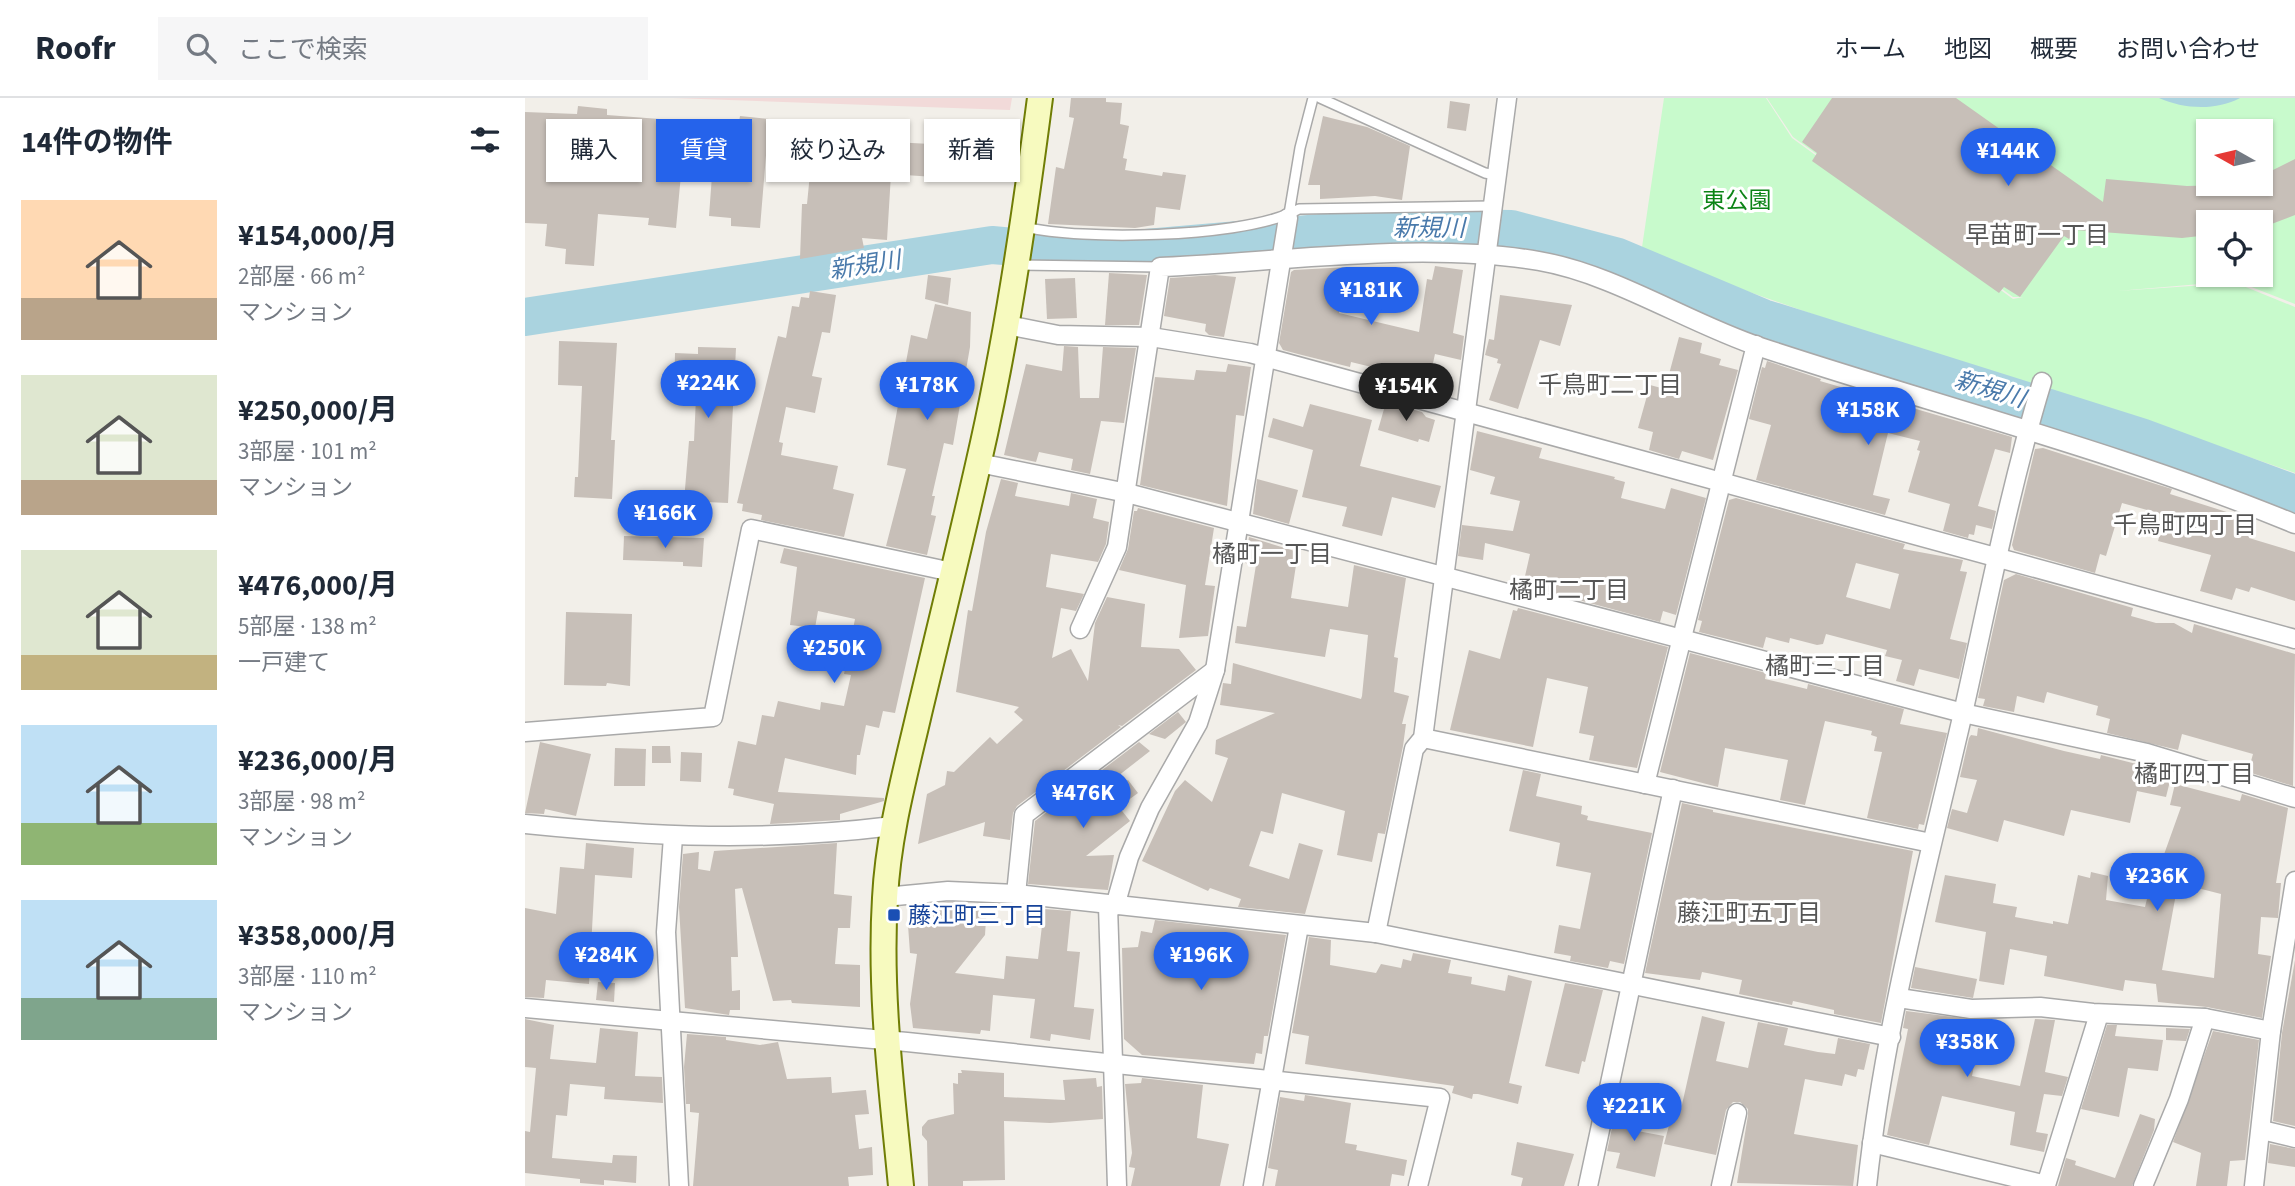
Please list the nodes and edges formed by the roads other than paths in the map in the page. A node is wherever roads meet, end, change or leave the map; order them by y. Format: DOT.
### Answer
graph roads {
  1 [pos="1313,98"];
  2 [pos="1320,98"];
  3 [pos="1507,98"];
  4 [pos="1035,99"];
  5 [pos="1496,175"];
  6 [pos="1492,207"];
  7 [pos="1288,216"];
  8 [pos="1023,230"];
  9 [pos="1486,252"];
  10 [pos="1283,256"];
  11 [pos="1018,262"];
  12 [pos="1160,267"];
  13 [pos="1007,325"];
  14 [pos="1151,337"];
  15 [pos="1756,345"];
  16 [pos="1267,358"];
  17 [pos="2042,382"];
  18 [pos="1465,413"];
  19 [pos="2029,427"];
  20 [pos="979,463"];
  21 [pos="1720,484"];
  22 [pos="1127,493"];
  23 [pos="1240,523"];
  24 [pos="2295,524"];
  25 [pos="1996,558"];
  26 [pos="952,572"];
  27 [pos="1445,578"];
  28 [pos="1080,629"];
  29 [pos="1681,638"];
  30 [pos="2295,639"];
  31 [pos="1215,670"];
  32 [pos="1963,713"];
  33 [pos="525,732"];
  34 [pos="1423,738"];
  35 [pos="1645,783"];
  36 [pos="1673,789"];
  37 [pos="2295,798"];
  38 [pos="525,824"];
  39 [pos="893,826"];
  40 [pos="673,837"];
  41 [pos="1931,843"];
  42 [pos="2295,881"];
  43 [pos="1016,894"];
  44 [pos="885,897"];
  45 [pos="1111,906"];
  46 [pos="1299,926"];
  47 [pos="1376,933"];
  48 [pos="1631,985"];
  49 [pos="1899,998"];
  50 [pos="525,1008"];
  51 [pos="2099,1014"];
  52 [pos="2205,1018"];
  53 [pos="669,1020"];
  54 [pos="2271,1031"];
  55 [pos="1891,1037"];
  56 [pos="887,1040"];
  57 [pos="1111,1063"];
  58 [pos="1272,1080"];
  59 [pos="1737,1114"];
  60 [pos="2262,1130"];
  61 [pos="2295,1138"];
  62 [pos="1872,1143"];
  63 [pos="679,1186"];
  64 [pos="901,1186"];
  65 [pos="1117,1186"];
  66 [pos="1254,1186"];
  67 [pos="1417,1186"];
  68 [pos="1588,1186"];
  69 [pos="1721,1186"];
  70 [pos="1867,1186"];
  71 [pos="2143,1186"];
  72 [pos="2254,1186"];
  1 -- 7 [label="lane"];
  2 -- 5 [label="lane"];
  3 -- 5 [label="street"];
  4 -- 8 [label="street"];
  5 -- 6 [label="street"];
  6 -- 7 [label="lane"];
  6 -- 9 [label="street"];
  7 -- 8 [label="lane"];
  7 -- 10 [label="street"];
  8 -- 11 [label="street"];
  9 -- 10 [label="street"];
  9 -- 15 [label="street"];
  9 -- 18 [label="street"];
  10 -- 12 [label="street"];
  10 -- 16 [label="street"];
  11 -- 12 [label="lane"];
  11 -- 13 [label="street"];
  12 -- 14 [label="street"];
  13 -- 14 [label="street"];
  13 -- 20 [label="street"];
  14 -- 16 [label="street"];
  14 -- 22 [label="street"];
  15 -- 19 [label="street"];
  15 -- 21 [label="street"];
  16 -- 18 [label="street"];
  16 -- 23 [label="street"];
  17 -- 19 [label="street"];
  18 -- 21 [label="street"];
  18 -- 27 [label="street"];
  19 -- 24 [label="street"];
  19 -- 25 [label="street"];
  20 -- 22 [label="street"];
  20 -- 26 [label="street"];
  21 -- 25 [label="street"];
  21 -- 29 [label="street"];
  22 -- 23 [label="street"];
  22 -- 28 [label="street"];
  23 -- 27 [label="street"];
  23 -- 31 [label="street"];
  25 -- 30 [label="street"];
  25 -- 32 [label="street"];
  26 -- 33 [label="street"];
  26 -- 39 [label="street"];
  27 -- 29 [label="street"];
  27 -- 34 [label="street"];
  29 -- 32 [label="street"];
  29 -- 35 [label="street"];
  31 -- 43 [label="street"];
  31 -- 45 [label="street"];
  32 -- 37 [label="street"];
  32 -- 41 [label="street"];
  34 -- 35 [label="street"];
  34 -- 47 [label="street"];
  35 -- 36 [label="street"];
  36 -- 41 [label="street"];
  36 -- 48 [label="street"];
  38 -- 40 [label="street"];
  39 -- 40 [label="street"];
  39 -- 44 [label="street"];
  40 -- 53 [label="street"];
  41 -- 49 [label="street"];
  42 -- 54 [label="street"];
  43 -- 44 [label="street"];
  43 -- 45 [label="street"];
  44 -- 56 [label="street"];
  45 -- 46 [label="street"];
  45 -- 57 [label="street"];
  46 -- 47 [label="street"];
  46 -- 58 [label="street"];
  47 -- 48 [label="street"];
  48 -- 55 [label="street"];
  48 -- 68 [label="street"];
  49 -- 51 [label="street"];
  49 -- 55 [label="street"];
  50 -- 53 [label="street"];
  51 -- 52 [label="street"];
  51 -- 62 [label="street"];
  52 -- 54 [label="street"];
  52 -- 71 [label="street"];
  53 -- 56 [label="street"];
  53 -- 63 [label="street"];
  54 -- 60 [label="street"];
  55 -- 62 [label="street"];
  56 -- 57 [label="street"];
  56 -- 64 [label="street"];
  57 -- 58 [label="street"];
  57 -- 65 [label="street"];
  58 -- 66 [label="street"];
  58 -- 67 [label="street"];
  59 -- 69 [label="street"];
  60 -- 61 [label="street"];
  60 -- 72 [label="street"];
  62 -- 70 [label="street"];
}
